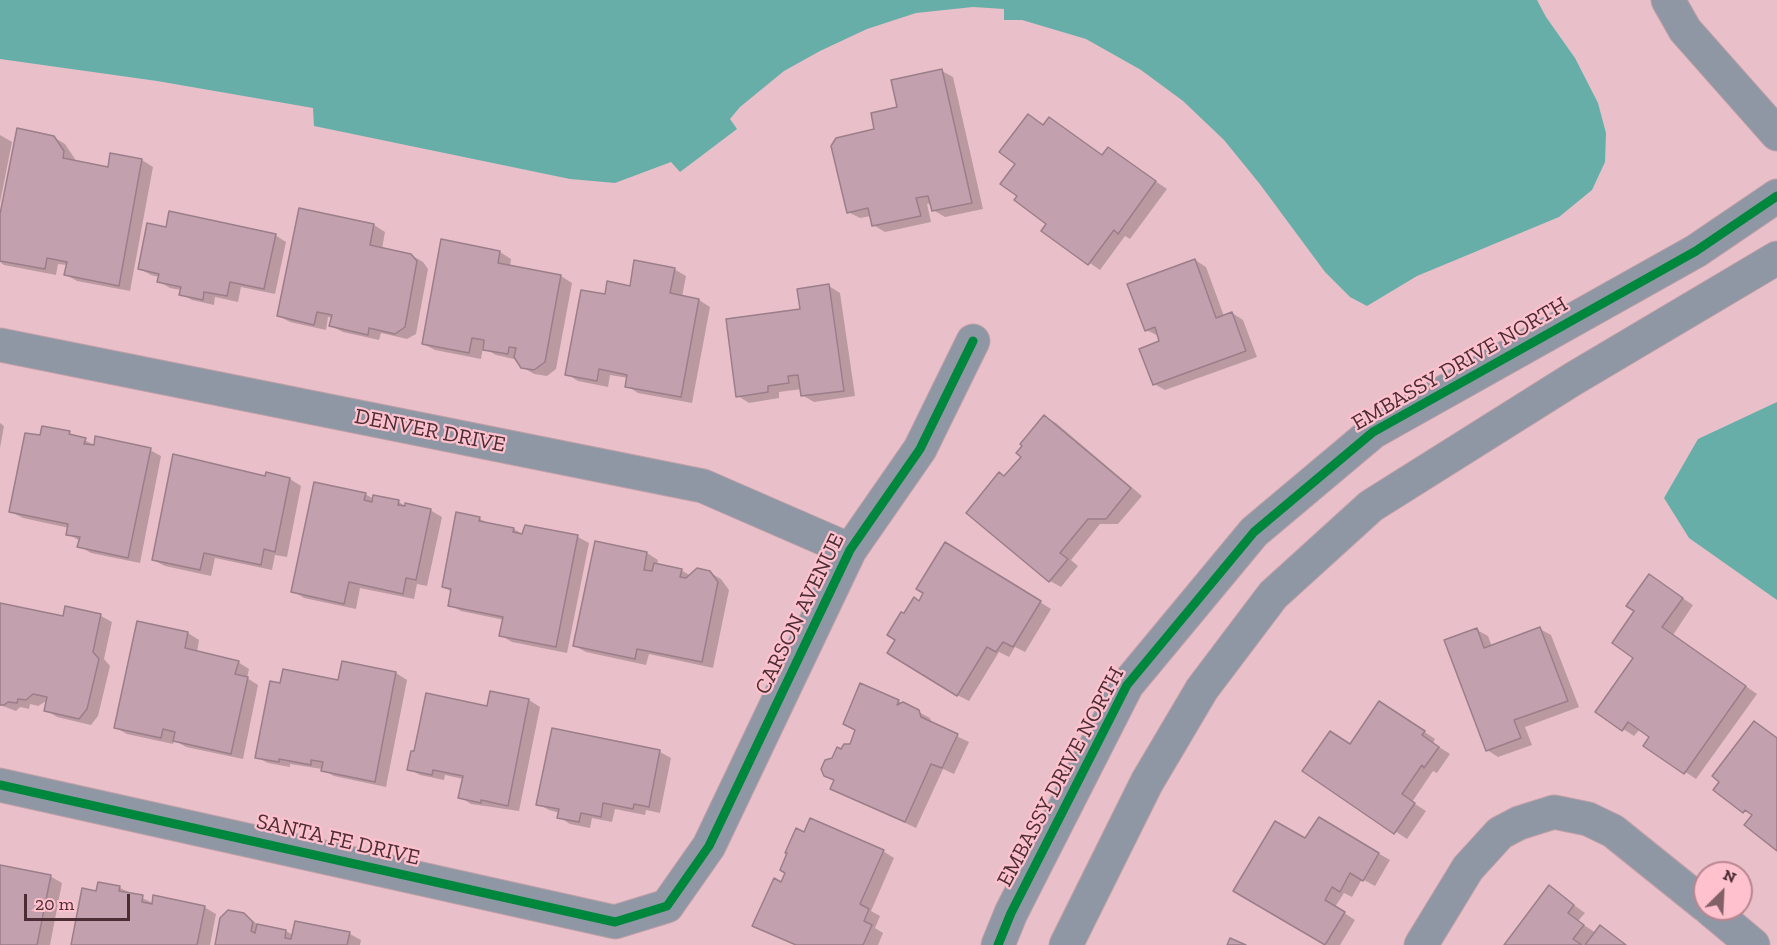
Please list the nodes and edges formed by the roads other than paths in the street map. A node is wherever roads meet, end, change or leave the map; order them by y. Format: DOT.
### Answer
graph roads {
  1 [pos="1668,0"];
  2 [pos="1777,134"];
  3 [pos="1777,196"];
  4 [pos="1777,258"];
  5 [pos="973,341"];
  6 [pos="0,345"];
  7 [pos="850,550"];
  8 [pos="0,785"];
  9 [pos="1693,895"];
  10 [pos="667,906"];
  11 [pos="1724,921"];
  12 [pos="998,945"];
  13 [pos="1066,945"];
  14 [pos="1421,945"];
  15 [pos="1753,945"];
  1 -- 2 [label="street"];
  3 -- 12 [label="street, EMBASSY DRIVE NORTH"];
  4 -- 13 [label="street"];
  5 -- 7 [label="street, CARSON AVENUE"];
  6 -- 7 [label="street, DENVER DRIVE"];
  7 -- 10 [label="street, CARSON AVENUE"];
  8 -- 10 [label="street, SANTA FE DRIVE"];
  9 -- 14 [label="street"];
  11 -- 15 [label="street"];
}
